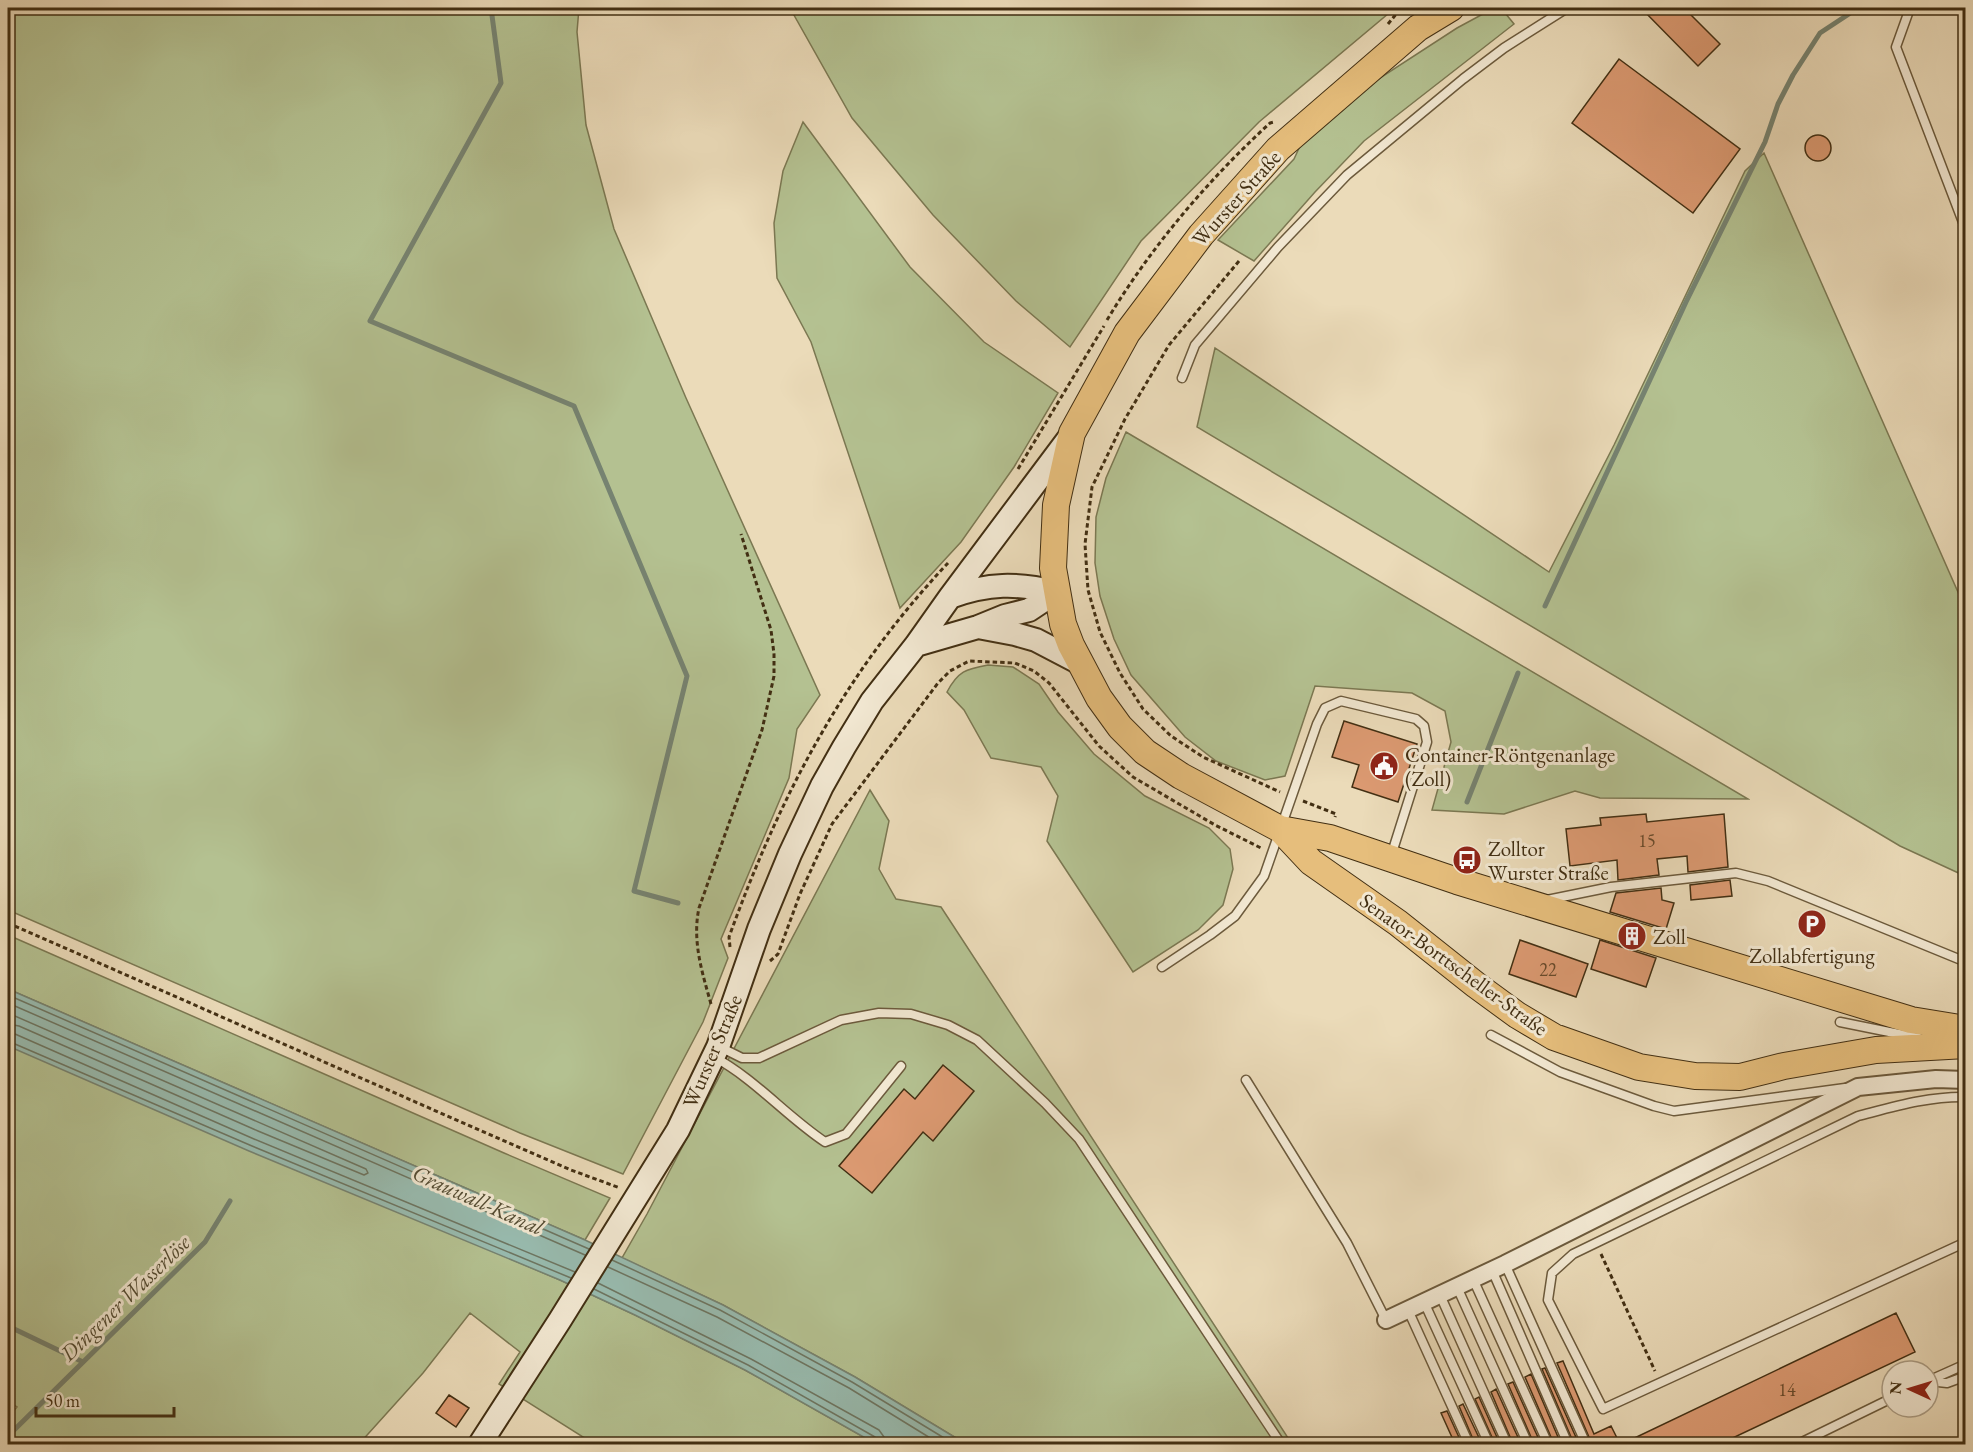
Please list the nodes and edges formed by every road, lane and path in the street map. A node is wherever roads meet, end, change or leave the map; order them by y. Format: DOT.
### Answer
graph roads {
  1 [pos="1451,8"];
  2 [pos="1567,8"];
  3 [pos="1910,8"];
  4 [pos="1965,230"];
  5 [pos="1239,261"];
  6 [pos="1182,378"];
  7 [pos="1072,433"];
  8 [pos="741,534"];
  9 [pos="1056,592"];
  10 [pos="950,597"];
  11 [pos="978,627"];
  12 [pos="916,645"];
  13 [pos="1080,663"];
  14 [pos="1292,797"];
  15 [pos="1330,838"];
  16 [pos="1276,841"];
  17 [pos="1390,859"];
  18 [pos="1530,904"];
  19 [pos="8,923"];
  20 [pos="1965,962"];
  21 [pos="764,965"];
  22 [pos="1162,967"];
  23 [pos="729,1021"];
  24 [pos="1840,1022"];
  25 [pos="1491,1035"];
  26 [pos="1960,1040"];
  27 [pos="716,1052"];
  28 [pos="901,1066"];
  29 [pos="1246,1080"];
  30 [pos="1965,1080"];
  31 [pos="1858,1087"];
  32 [pos="1965,1097"];
  33 [pos="637,1197"];
  34 [pos="1965,1242"];
  35 [pos="1596,1243"];
  36 [pos="1498,1267"];
  37 [pos="1473,1279"];
  38 [pos="1457,1287"];
  39 [pos="1440,1295"];
  40 [pos="1424,1302"];
  41 [pos="1408,1310"];
  42 [pos="1386,1320"];
  43 [pos="1965,1364"];
  44 [pos="1940,1375"];
  45 [pos="1965,1376"];
  46 [pos="1660,1382"];
  47 [pos="1940,1382"];
  48 [pos="1880,1404"];
  49 [pos="480,1444"];
  50 [pos="1281,1444"];
  51 [pos="1469,1444"];
  52 [pos="1489,1444"];
  53 [pos="1507,1444"];
  54 [pos="1528,1444"];
  55 [pos="1548,1444"];
  56 [pos="1568,1444"];
  57 [pos="1586,1444"];
  58 [pos="1798,1444"];
  1 -- 7 [label="main road, Wurster Straße"];
  2 -- 6 [label="lane"];
  3 -- 4 [label="lane"];
  5 -- 14 [label="path"];
  7 -- 9 [label="main road, Wurster Straße"];
  7 -- 10 [label="main road, Wurster Straße"];
  8 -- 23 [label="path"];
  9 -- 10 [label="main road"];
  9 -- 11 [label="main road"];
  9 -- 13 [label="main road, Senator-Borttscheller-Straße"];
  10 -- 12 [label="main road, Wurster Straße"];
  11 -- 12 [label="main road"];
  11 -- 13 [label="main road"];
  12 -- 23 [label="main road, Wurster Straße"];
  13 -- 16 [label="main road, Senator-Borttscheller-Straße"];
  14 -- 15 [label="path"];
  14 -- 16 [label="lane"];
  14 -- 17 [label="lane"];
  15 -- 16 [label="main road, Senator-Borttscheller-Straße"];
  15 -- 17 [label="main road, Senator-Borttscheller-Straße"];
  16 -- 21 [label="path"];
  16 -- 22 [label="lane"];
  16 -- 26 [label="main road, Senator-Borttscheller-Straße"];
  17 -- 18 [label="main road, Senator-Borttscheller-Straße"];
  18 -- 20 [label="lane"];
  18 -- 26 [label="main road, Senator-Borttscheller-Straße"];
  19 -- 33 [label="path"];
  23 -- 27 [label="main road, Wurster Straße"];
  24 -- 26 [label="lane"];
  25 -- 31 [label="lane"];
  27 -- 28 [label="lane"];
  27 -- 33 [label="main road, Wurster Straße"];
  27 -- 50 [label="lane"];
  29 -- 42 [label="lane"];
  30 -- 31 [label="street"];
  31 -- 36 [label="street"];
  32 -- 35 [label="lane"];
  33 -- 49 [label="main road, Wurster Straße"];
  34 -- 46 [label="lane"];
  35 -- 46 [label="path"];
  35 -- 46 [label="lane"];
  36 -- 37 [label="street"];
  36 -- 56 [label="lane"];
  36 -- 57 [label="lane"];
  37 -- 38 [label="street"];
  37 -- 55 [label="lane"];
  38 -- 39 [label="street"];
  38 -- 54 [label="lane"];
  39 -- 40 [label="street"];
  39 -- 53 [label="lane"];
  40 -- 41 [label="street"];
  40 -- 52 [label="lane"];
  41 -- 42 [label="street"];
  41 -- 51 [label="lane"];
  43 -- 44 [label="lane"];
  45 -- 47 [label="lane"];
  48 -- 58 [label="lane"];
}
